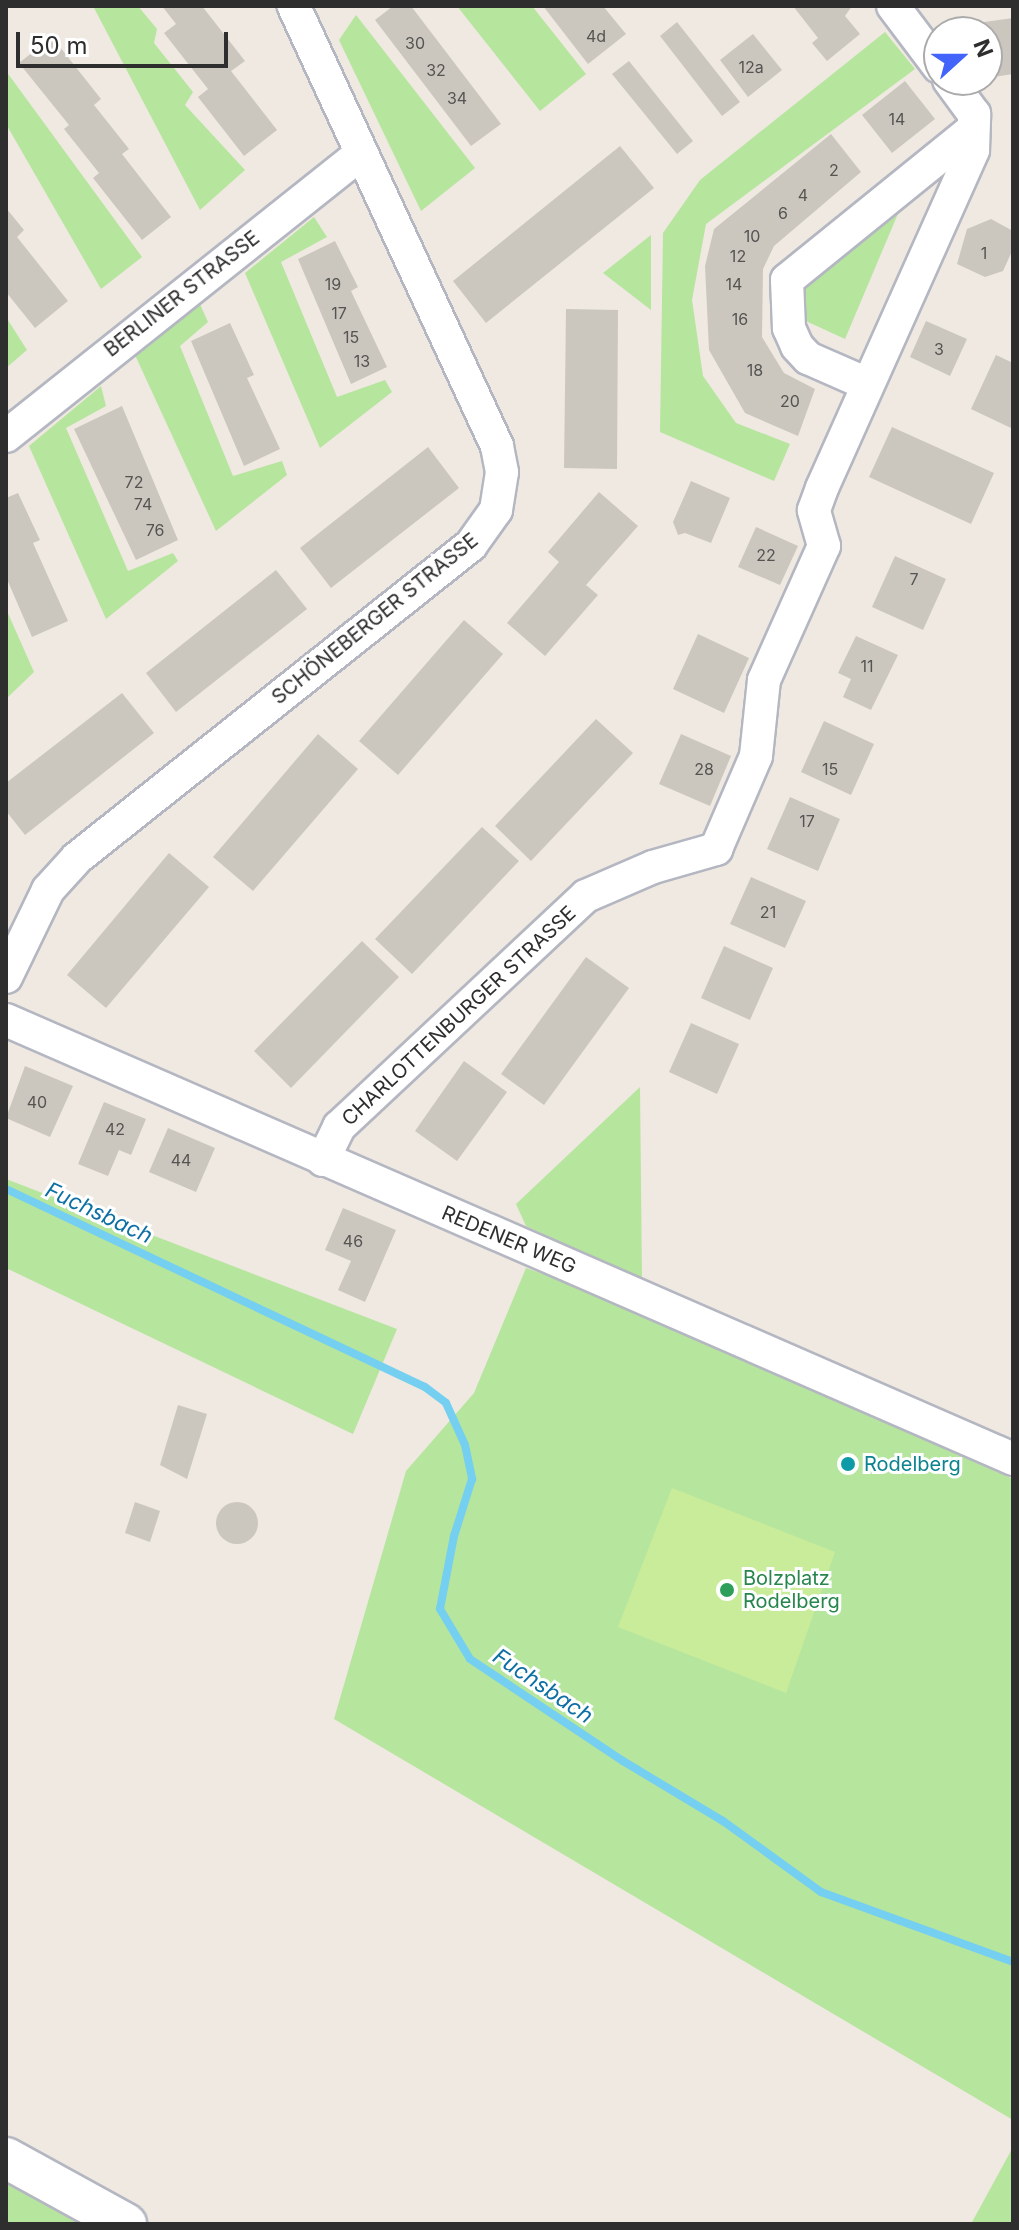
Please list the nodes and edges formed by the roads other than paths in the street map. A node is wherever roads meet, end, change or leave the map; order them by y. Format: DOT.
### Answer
graph roads {
  1 [pos="294,6"];
  2 [pos="893,6"];
  3 [pos="923,46"];
  4 [pos="958,96"];
  5 [pos="973,122"];
  6 [pos="360,154"];
  7 [pos="865,383"];
  8 [pos="6,436"];
  9 [pos="6,977"];
  10 [pos="6,1020"];
  11 [pos="323,1160"];
  12 [pos="1013,1459"];
  13 [pos="6,2158"];
  14 [pos="126,2224"];
  1 -- 6 [label="street, SCHÖNEBERGER STRASSE"];
  2 -- 3 [label="street"];
  4 -- 5 [label="street"];
  5 -- 7 [label="street"];
  5 -- 7 [label="street"];
  6 -- 8 [label="street, BERLINER STRASSE"];
  6 -- 9 [label="street, SCHÖNEBERGER STRASSE"];
  7 -- 11 [label="street, CHARLOTTENBURGER STRASSE"];
  10 -- 11 [label="street, REDENER WEG"];
  11 -- 12 [label="street, REDENER WEG"];
  13 -- 14 [label="street"];
}
